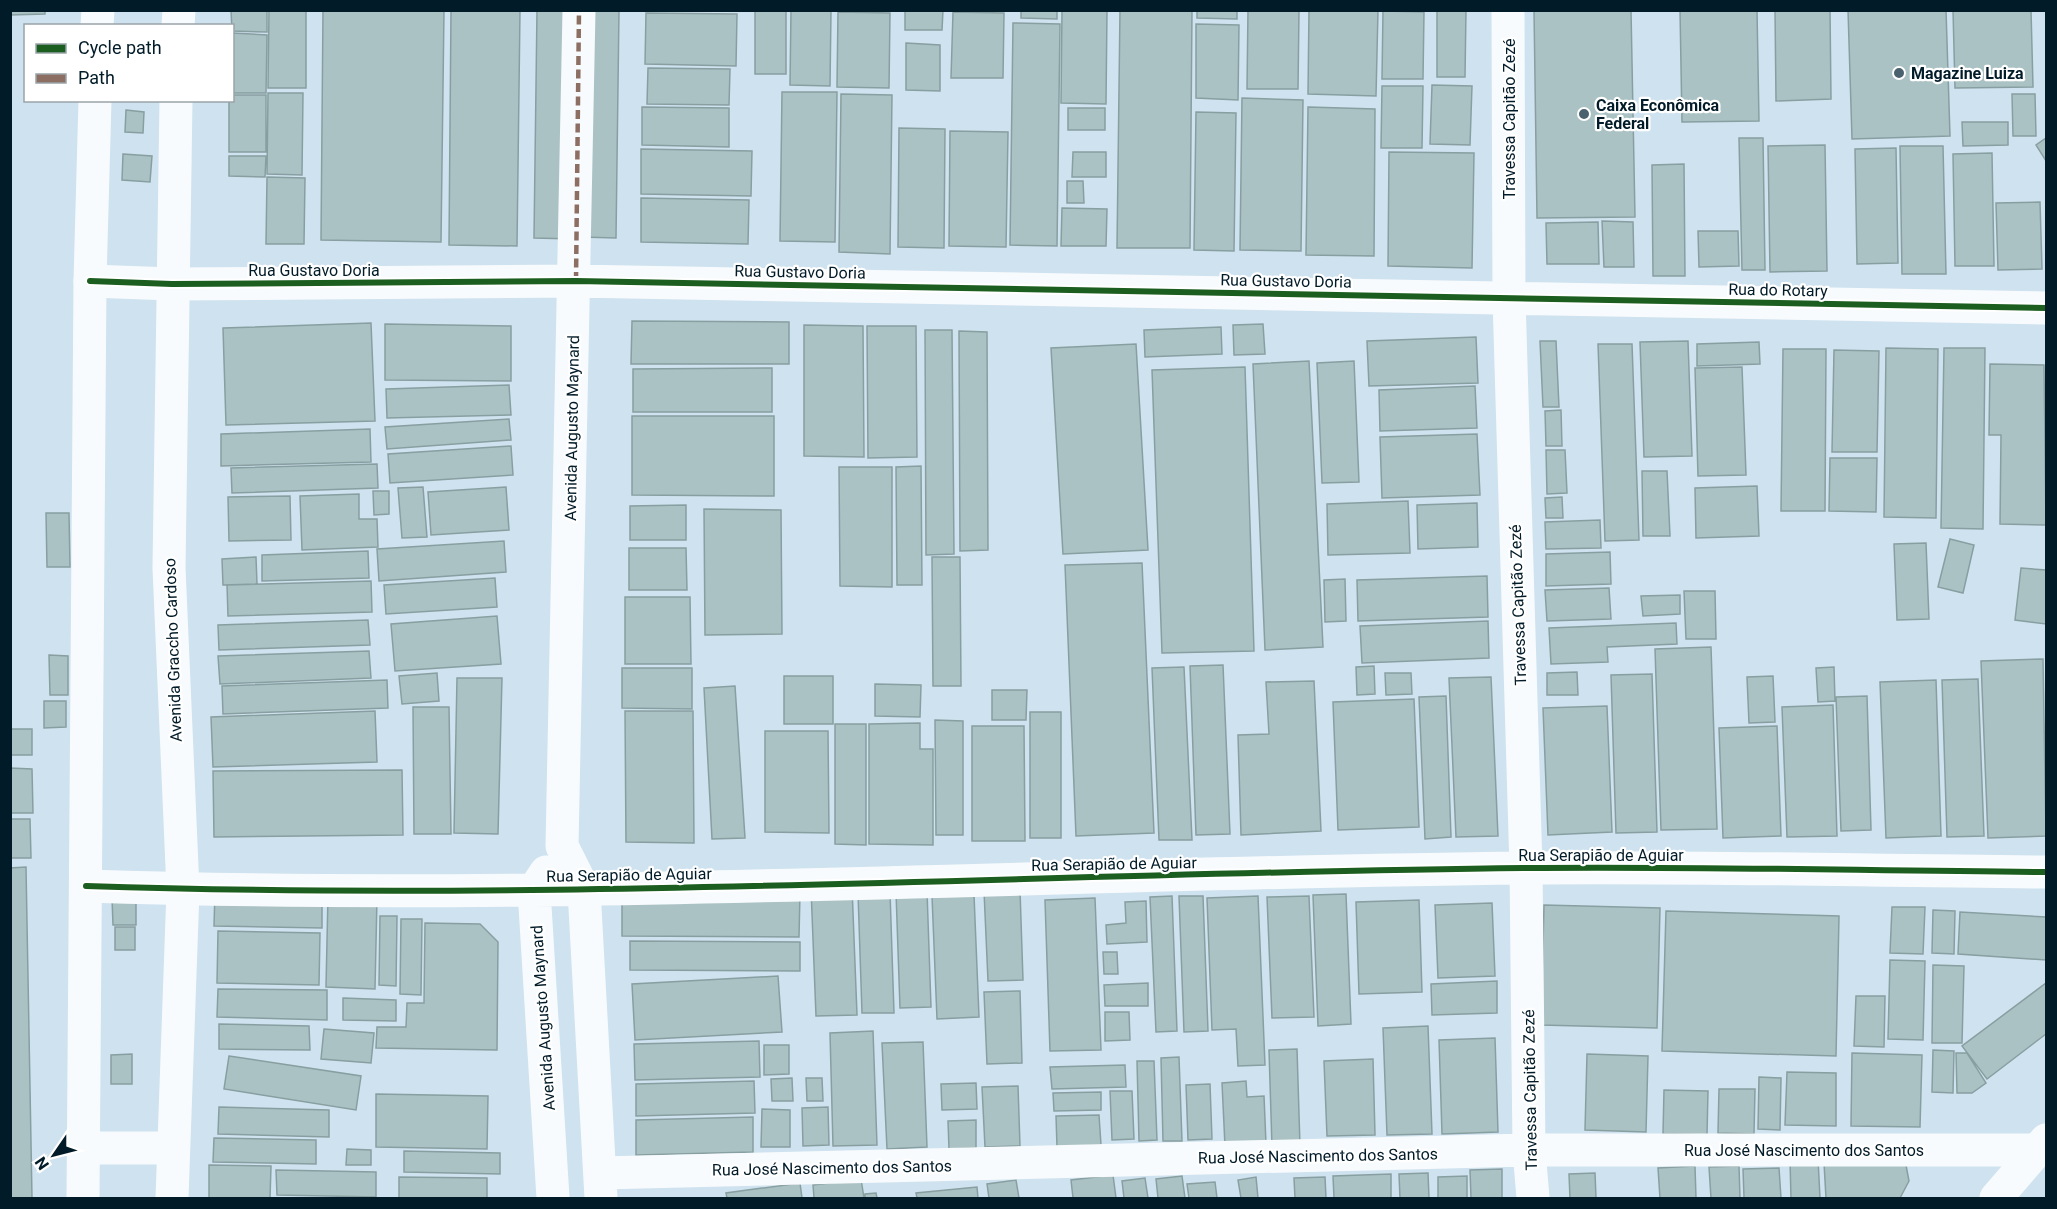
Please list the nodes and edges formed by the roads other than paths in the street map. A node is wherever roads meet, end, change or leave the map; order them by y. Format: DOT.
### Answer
graph roads {
  1 [pos="579,10"];
  2 [pos="1508,10"];
  3 [pos="95,102"];
  4 [pos="176,102"];
  5 [pos="576,281"];
  6 [pos="90,282"];
  7 [pos="171,284"];
  8 [pos="1509,298"];
  9 [pos="2046,308"];
  10 [pos="562,846"];
  11 [pos="1526,868"];
  12 [pos="2046,872"];
  13 [pos="86,886"];
  14 [pos="183,890"];
  15 [pos="534,890"];
  16 [pos="584,890"];
  17 [pos="2041,1145"];
  18 [pos="82,1148"];
  19 [pos="171,1148"];
  20 [pos="1529,1150"];
  21 [pos="601,1186"];
  22 [pos="83,1198"];
  23 [pos="172,1198"];
  24 [pos="554,1198"];
  25 [pos="1533,1198"];
  26 [pos="1996,1198"];
  1 -- 5 [label="street, Avenida Augusto Maynard"];
  2 -- 8 [label="street, Travessa Capitão Zezé"];
  3 -- 6 [label="street"];
  4 -- 7 [label="street, Avenida Graccho Cardoso"];
  5 -- 7 [label="street, Rua Gustavo Doria"];
  5 -- 8 [label="street, Rua Gustavo Doria"];
  5 -- 10 [label="street, Avenida Augusto Maynard"];
  6 -- 7 [label="street, Rua Gustavo Doria"];
  6 -- 13 [label="street"];
  7 -- 14 [label="street, Avenida Graccho Cardoso"];
  8 -- 9 [label="street, Rua do Rotary"];
  8 -- 11 [label="street, Travessa Capitão Zezé"];
  10 -- 15 [label="street"];
  10 -- 16 [label="street, Avenida Augusto Maynard"];
  11 -- 12 [label="street, Rua Serapião de Aguiar"];
  11 -- 16 [label="street, Rua Serapião de Aguiar"];
  11 -- 20 [label="street, Travessa Capitão Zezé"];
  13 -- 14 [label="street, Rua Serapião de Aguiar"];
  13 -- 18 [label="street"];
  14 -- 15 [label="street, Rua Serapião de Aguiar"];
  14 -- 19 [label="street, Avenida Graccho Cardoso"];
  15 -- 16 [label="street, Rua Serapião de Aguiar"];
  15 -- 24 [label="street, Avenida Augusto Maynard"];
  16 -- 21 [label="street, Avenida Augusto Maynard"];
  17 -- 20 [label="street, Rua José Nascimento dos Santos"];
  17 -- 26 [label="street"];
  18 -- 19 [label="street"];
  18 -- 22 [label="street"];
  19 -- 23 [label="street, Avenida Graccho Cardoso"];
  20 -- 21 [label="street, Rua José Nascimento dos Santos"];
  20 -- 25 [label="street, Travessa Capitão Zezé"];
}
